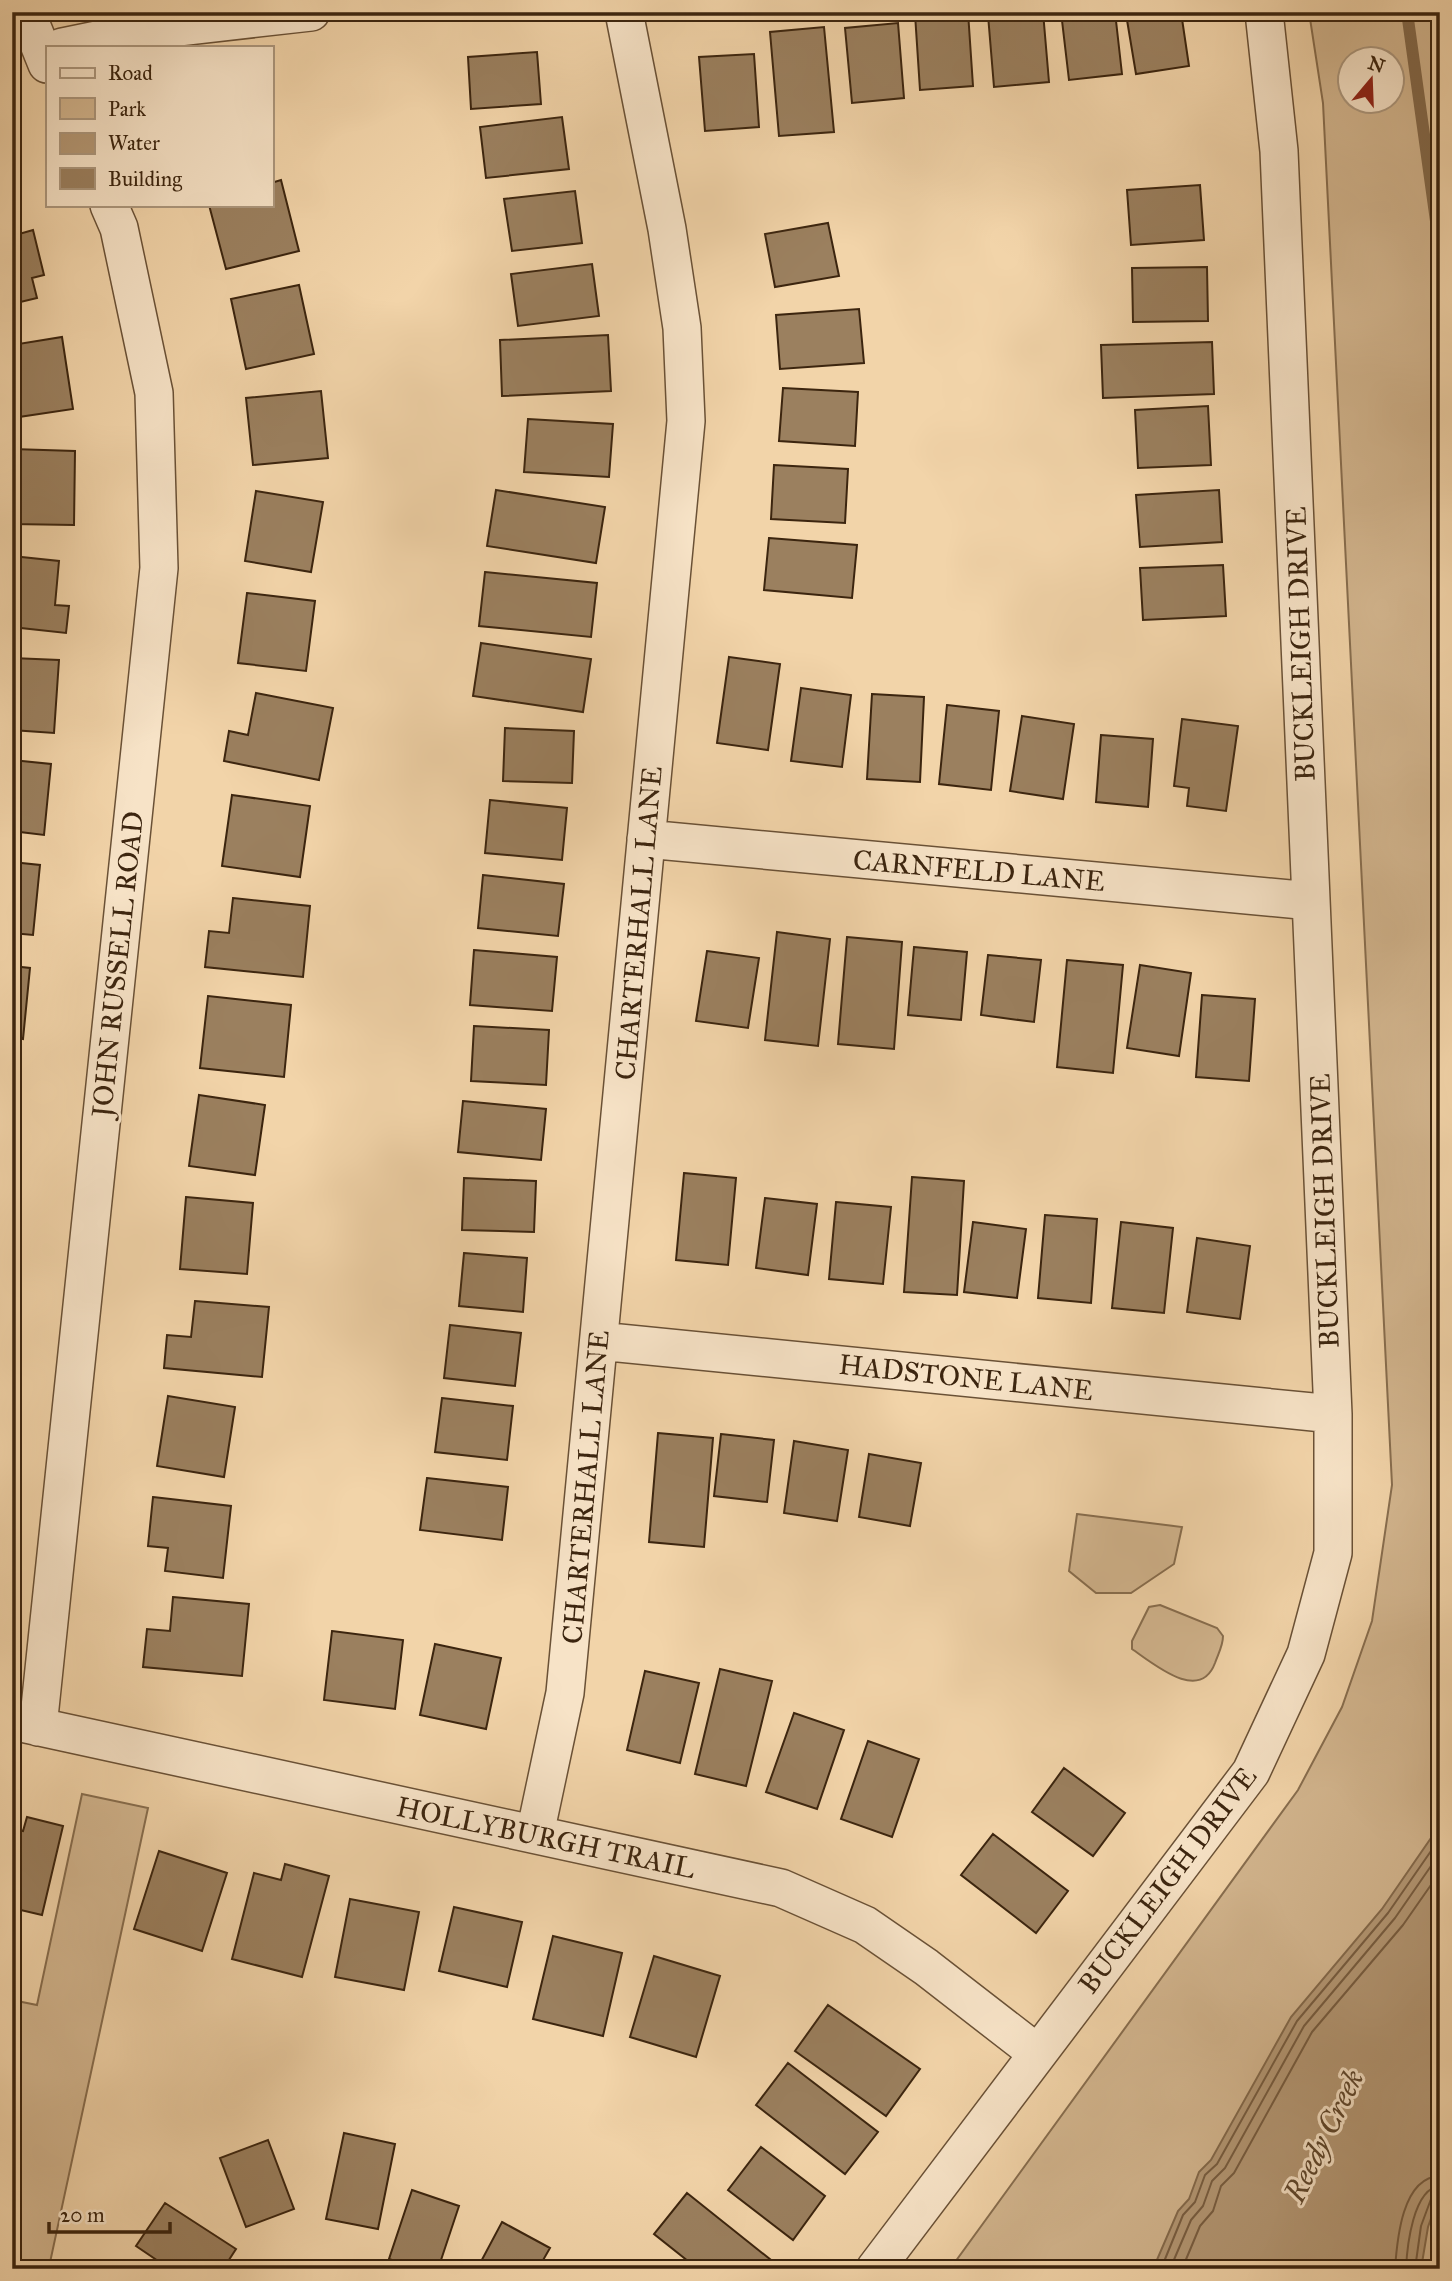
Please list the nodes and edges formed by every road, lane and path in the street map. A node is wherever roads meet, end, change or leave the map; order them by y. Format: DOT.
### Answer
graph roads {
  1 [pos="26,12"];
  2 [pos="311,12"];
  3 [pos="624,12"];
  4 [pos="1264,12"];
  5 [pos="76,46"];
  6 [pos="42,54"];
  7 [pos="109,206"];
  8 [pos="646,839"];
  9 [pos="1311,901"];
  10 [pos="599,1341"];
  11 [pos="1333,1414"];
  12 [pos="25,1724"];
  13 [pos="535,1834"];
  14 [pos="1037,2053"];
  15 [pos="875,2269"];
  1 -- 6 [label="street"];
  2 -- 5 [label="street"];
  3 -- 8 [label="street, CHARTERHALL LANE"];
  4 -- 9 [label="street, BUCKLEIGH DRIVE"];
  7 -- 12 [label="street, JOHN RUSSELL ROAD"];
  8 -- 9 [label="street, CARNFELD LANE"];
  8 -- 10 [label="street, CHARTERHALL LANE"];
  9 -- 11 [label="street, BUCKLEIGH DRIVE"];
  10 -- 11 [label="street, HADSTONE LANE"];
  10 -- 13 [label="street, CHARTERHALL LANE"];
  11 -- 14 [label="street, BUCKLEIGH DRIVE"];
  12 -- 13 [label="street, HOLLYBURGH TRAIL"];
  13 -- 14 [label="street, HOLLYBURGH TRAIL"];
  14 -- 15 [label="street, BUCKLEIGH DRIVE"];
}
